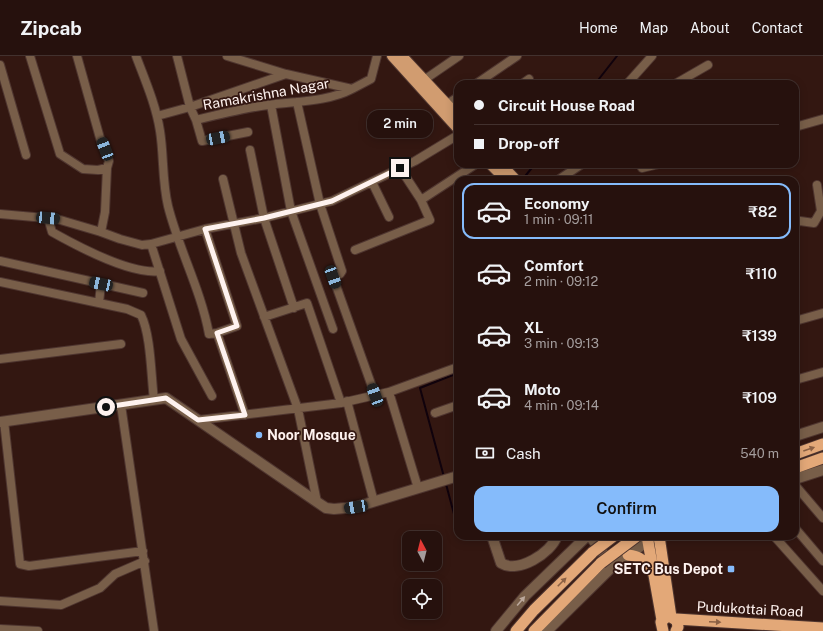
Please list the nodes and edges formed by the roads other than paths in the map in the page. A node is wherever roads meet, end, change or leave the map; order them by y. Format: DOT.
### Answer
graph roads {
  1 [pos="30,56"];
  2 [pos="77,56"];
  3 [pos="136,56"];
  4 [pos="177,56"];
  5 [pos="227,56"];
  6 [pos="377,56"];
  7 [pos="392,56"];
  8 [pos="402,56"];
  9 [pos="517,56"];
  10 [pos="652,56"];
  11 [pos="456,57"];
  12 [pos="0,65"];
  13 [pos="708,65"];
  14 [pos="286,74"];
  15 [pos="424,80"];
  16 [pos="482,80"];
  17 [pos="631,80"];
  18 [pos="684,80"];
  19 [pos="352,89"];
  20 [pos="454,99"];
  21 [pos="297,102"];
  22 [pos="447,104"];
  23 [pos="271,105"];
  24 [pos="190,107"];
  25 [pos="454,112"];
  26 [pos="157,116"];
  27 [pos="823,119"];
  28 [pos="196,120"];
  29 [pos="454,125"];
  30 [pos="799,126"];
  31 [pos="248,132"];
  32 [pos="454,138"];
  33 [pos="250,150"];
  34 [pos="26,155"];
  35 [pos="108,168"];
  36 [pos="400,168"];
  37 [pos="470,168"];
  38 [pos="576,168"];
  39 [pos="499,170"];
  40 [pos="458,176"];
  41 [pos="509,176"];
  42 [pos="564,176"];
  43 [pos="454,178"];
  44 [pos="223,179"];
  45 [pos="372,182"];
  46 [pos="817,185"];
  47 [pos="421,200"];
  48 [pos="320,204"];
  49 [pos="291,211"];
  50 [pos="0,214"];
  51 [pos="389,217"];
  52 [pos="48,218"];
  53 [pos="264,218"];
  54 [pos="799,222"];
  55 [pos="234,223"];
  56 [pos="205,229"];
  57 [pos="101,232"];
  58 [pos="179,236"];
  59 [pos="151,244"];
  60 [pos="355,250"];
  61 [pos="0,261"];
  62 [pos="160,271"];
  63 [pos="0,282"];
  64 [pos="101,284"];
  65 [pos="143,293"];
  66 [pos="99,303"];
  67 [pos="294,308"];
  68 [pos="823,313"];
  69 [pos="264,317"];
  70 [pos="799,320"];
  71 [pos="333,329"];
  72 [pos="217,333"];
  73 [pos="121,344"];
  74 [pos="0,360"];
  75 [pos="454,368"];
  76 [pos="823,372"];
  77 [pos="799,379"];
  78 [pos="389,392"];
  79 [pos="375,395"];
  80 [pos="212,396"];
  81 [pos="154,400"];
  82 [pos="344,402"];
  83 [pos="121,405"];
  84 [pos="454,406"];
  85 [pos="298,409"];
  86 [pos="435,413"];
  87 [pos="245,415"];
  88 [pos="198,420"];
  89 [pos="2,422"];
  90 [pos="823,426"];
  91 [pos="799,435"];
  92 [pos="823,444"];
  93 [pos="799,453"];
  94 [pos="823,458"];
  95 [pos="799,467"];
  96 [pos="823,470"];
  97 [pos="799,478"];
  98 [pos="449,479"];
  99 [pos="418,488"];
  100 [pos="799,490"];
  101 [pos="317,502"];
  102 [pos="374,502"];
  103 [pos="823,518"];
  104 [pos="799,533"];
  105 [pos="493,540"];
  106 [pos="555,540"];
  107 [pos="584,540"];
  108 [pos="591,540"];
  109 [pos="609,540"];
  110 [pos="631,540"];
  111 [pos="648,540"];
  112 [pos="652,540"];
  113 [pos="654,540"];
  114 [pos="666,540"];
  115 [pos="778,540"];
  116 [pos="143,552"];
  117 [pos="661,552"];
  118 [pos="628,555"];
  119 [pos="145,561"];
  120 [pos="823,561"];
  121 [pos="613,566"];
  122 [pos="656,576"];
  123 [pos="823,591"];
  124 [pos="663,595"];
  125 [pos="0,600"];
  126 [pos="668,622"];
  127 [pos="823,628"];
  128 [pos="0,629"];
  129 [pos="25,631"];
  130 [pos="38,631"];
  131 [pos="154,631"];
  132 [pos="496,631"];
  133 [pos="516,631"];
  134 [pos="534,631"];
  135 [pos="547,631"];
  136 [pos="676,631"];
  1 -- 35 [label="street"];
  2 -- 35 [label="street"];
  3 -- 26 [label="street"];
  4 -- 24 [label="street, Ramakrishna Nagar"];
  5 -- 14 [label="street, Ramakrishna Nagar"];
  6 -- 19 [label="street, Ramakrishna Nagar"];
  7 -- 29 [label="main road"];
  8 -- 15 [label="main road"];
  9 -- 16 [label="street"];
  10 -- 17 [label="street"];
  11 -- 15 [label="street"];
  12 -- 34 [label="street"];
  13 -- 18 [label="street"];
  14 -- 19 [label="street, Ramakrishna Nagar"];
  14 -- 24 [label="street, Ramakrishna Nagar"];
  15 -- 22 [label="main road"];
  19 -- 21 [label="street, Ramakrishna Nagar"];
  20 -- 22 [label="street"];
  21 -- 23 [label="street, Ramakrishna Nagar"];
  21 -- 48 [label="street"];
  22 -- 25 [label="main road"];
  23 -- 28 [label="street, Ramakrishna Nagar"];
  23 -- 49 [label="street"];
  24 -- 26 [label="street, Ramakrishna Nagar"];
  24 -- 28 [label="street, Ramakrishna Nagar"];
  26 -- 58 [label="street"];
  27 -- 30 [label="street"];
  28 -- 31 [label="street"];
  32 -- 36 [label="street"];
  33 -- 53 [label="street"];
  35 -- 57 [label="street"];
  36 -- 45 [label="street"];
  36 -- 47 [label="street"];
  37 -- 40 [label="street"];
  38 -- 42 [label="street"];
  39 -- 41 [label="main road"];
  43 -- 47 [label="street"];
  44 -- 55 [label="street"];
  45 -- 48 [label="street"];
  45 -- 51 [label="street"];
  46 -- 54 [label="street"];
  47 -- 60 [label="street"];
  48 -- 49 [label="street"];
  48 -- 79 [label="street"];
  49 -- 53 [label="street"];
  49 -- 71 [label="street"];
  50 -- 52 [label="street"];
  52 -- 57 [label="street"];
  52 -- 62 [label="street"];
  53 -- 55 [label="street"];
  53 -- 67 [label="street"];
  55 -- 56 [label="street"];
  55 -- 69 [label="street"];
  56 -- 58 [label="street"];
  56 -- 72 [label="street"];
  57 -- 59 [label="street"];
  58 -- 59 [label="street"];
  58 -- 72 [label="street"];
  59 -- 62 [label="street"];
  61 -- 64 [label="street"];
  62 -- 80 [label="street"];
  63 -- 66 [label="street"];
  64 -- 65 [label="street"];
  64 -- 66 [label="street"];
  66 -- 81 [label="street"];
  67 -- 69 [label="street"];
  67 -- 82 [label="street"];
  68 -- 70 [label="street"];
  69 -- 85 [label="street"];
  72 -- 87 [label="street"];
  73 -- 74 [label="street"];
  75 -- 78 [label="street"];
  76 -- 77 [label="street"];
  78 -- 79 [label="street"];
  78 -- 99 [label="street"];
  79 -- 82 [label="street"];
  81 -- 83 [label="street"];
  81 -- 88 [label="street"];
  82 -- 85 [label="street"];
  82 -- 102 [label="street"];
  83 -- 89 [label="street"];
  83 -- 116 [label="street"];
  84 -- 86 [label="street"];
  85 -- 87 [label="street"];
  85 -- 101 [label="street"];
  87 -- 88 [label="street"];
  88 -- 101 [label="street"];
  89 -- 116 [label="street"];
  90 -- 91 [label="street"];
  93 -- 92 [label="highway, one-way"];
  94 -- 95 [label="highway"];
  96 -- 97 [label="street"];
  98 -- 99 [label="street"];
  99 -- 102 [label="street"];
  100 -- 103 [label="street"];
  101 -- 102 [label="street"];
  104 -- 120 [label="street"];
  105 -- 106 [label="street"];
  132 -- 107 [label="street, one-way"];
  108 -- 121 [label="street"];
  133 -- 109 [label="highway, one-way, bridge"];
  110 -- 134 [label="highway, bridge"];
  111 -- 118 [label="street"];
  112 -- 122 [label="highway, Pudukottai Road"];
  113 -- 117 [label="highway, Pudukottai Road"];
  114 -- 117 [label="highway"];
  115 -- 123 [label="street"];
  116 -- 119 [label="street"];
  117 -- 124 [label="highway, Pudukottai Road"];
  118 -- 121 [label="street"];
  118 -- 122 [label="highway"];
  119 -- 125 [label="street"];
  119 -- 131 [label="street"];
  121 -- 135 [label="street"];
  122 -- 124 [label="highway, Pudukottai Road"];
  124 -- 126 [label="highway, Pudukottai Road"];
  126 -- 127 [label="highway, Pudukottai Road, one-way"];
  126 -- 136 [label="highway, Pudukottai Road"];
  128 -- 129 [label="street"];
  129 -- 130 [label="street"];
}
